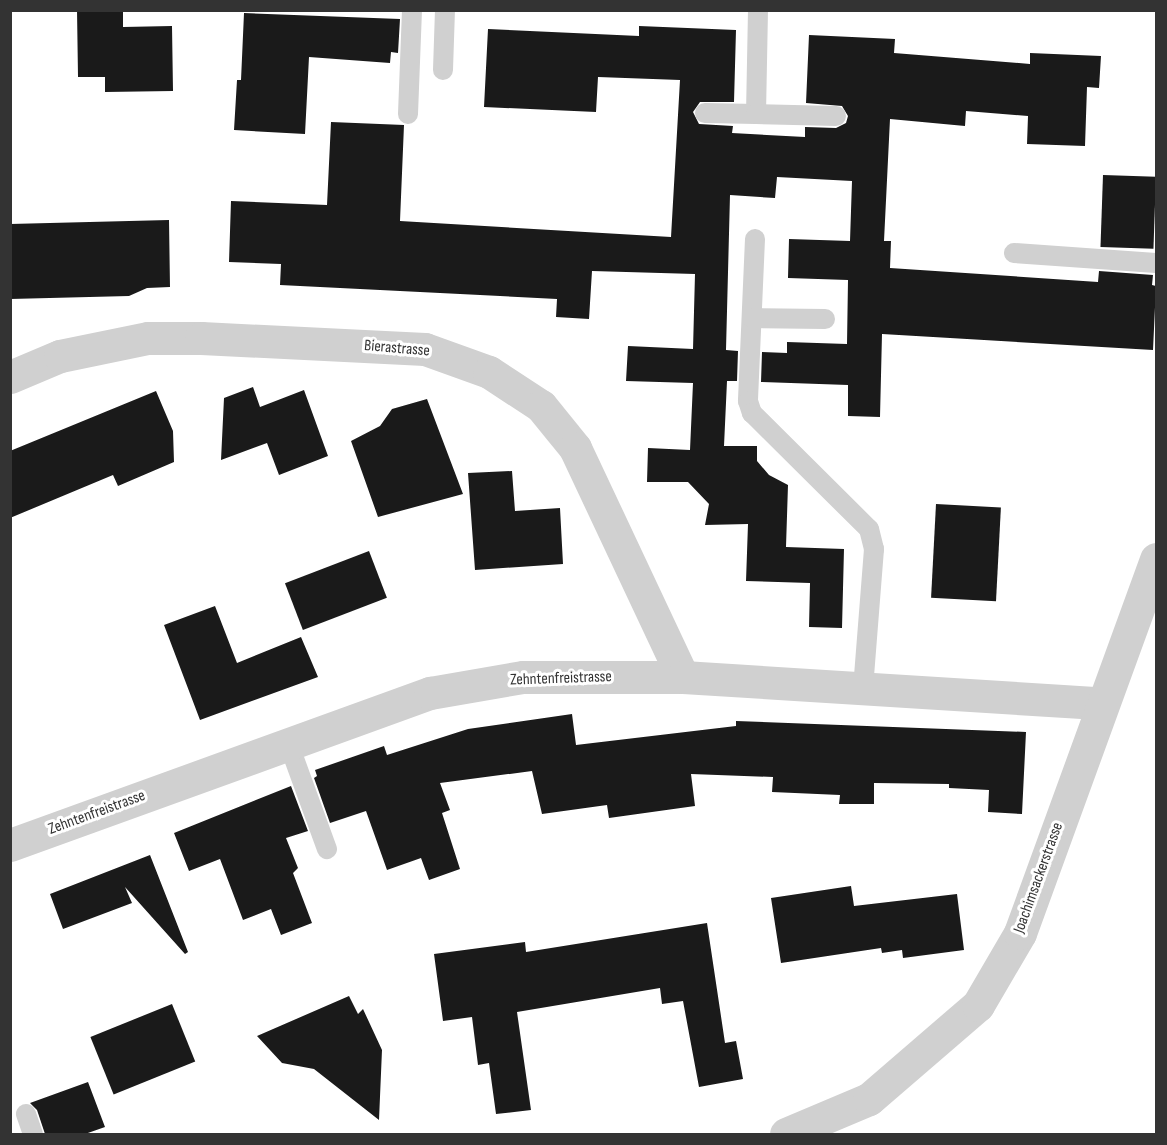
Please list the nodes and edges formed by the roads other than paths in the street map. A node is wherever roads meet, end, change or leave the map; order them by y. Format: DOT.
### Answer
graph roads {
  1 [pos="412,10"];
  2 [pos="445,10"];
  3 [pos="758,10"];
  4 [pos="443,70"];
  5 [pos="705,113"];
  6 [pos="408,114"];
  7 [pos="756,114"];
  8 [pos="836,116"];
  9 [pos="755,239"];
  10 [pos="1014,253"];
  11 [pos="1156,263"];
  12 [pos="752,318"];
  13 [pos="825,319"];
  14 [pos="10,376"];
  15 [pos="1156,559"];
  16 [pos="683,677"];
  17 [pos="863,688"];
  18 [pos="1102,703"];
  19 [pos="288,742"];
  20 [pos="10,845"];
  21 [pos="327,849"];
  22 [pos="26,1114"];
  23 [pos="33,1134"];
  24 [pos="786,1134"];
  1 -- 6 [label="lane"];
  2 -- 4 [label="lane"];
  3 -- 7 [label="lane"];
  5 -- 7 [label="lane"];
  7 -- 8 [label="lane"];
  9 -- 12 [label="lane"];
  10 -- 11 [label="lane"];
  12 -- 13 [label="lane"];
  12 -- 17 [label="lane"];
  14 -- 16 [label="street, Bierastrasse"];
  15 -- 18 [label="street, Joachimsackerstrasse"];
  16 -- 17 [label="street, Zehntenfreistrasse"];
  16 -- 19 [label="street, Zehntenfreistrasse"];
  17 -- 18 [label="street, Zehntenfreistrasse"];
  18 -- 24 [label="street, Joachimsackerstrasse"];
  19 -- 20 [label="street, Zehntenfreistrasse"];
  19 -- 21 [label="lane"];
  22 -- 23 [label="lane"];
}
